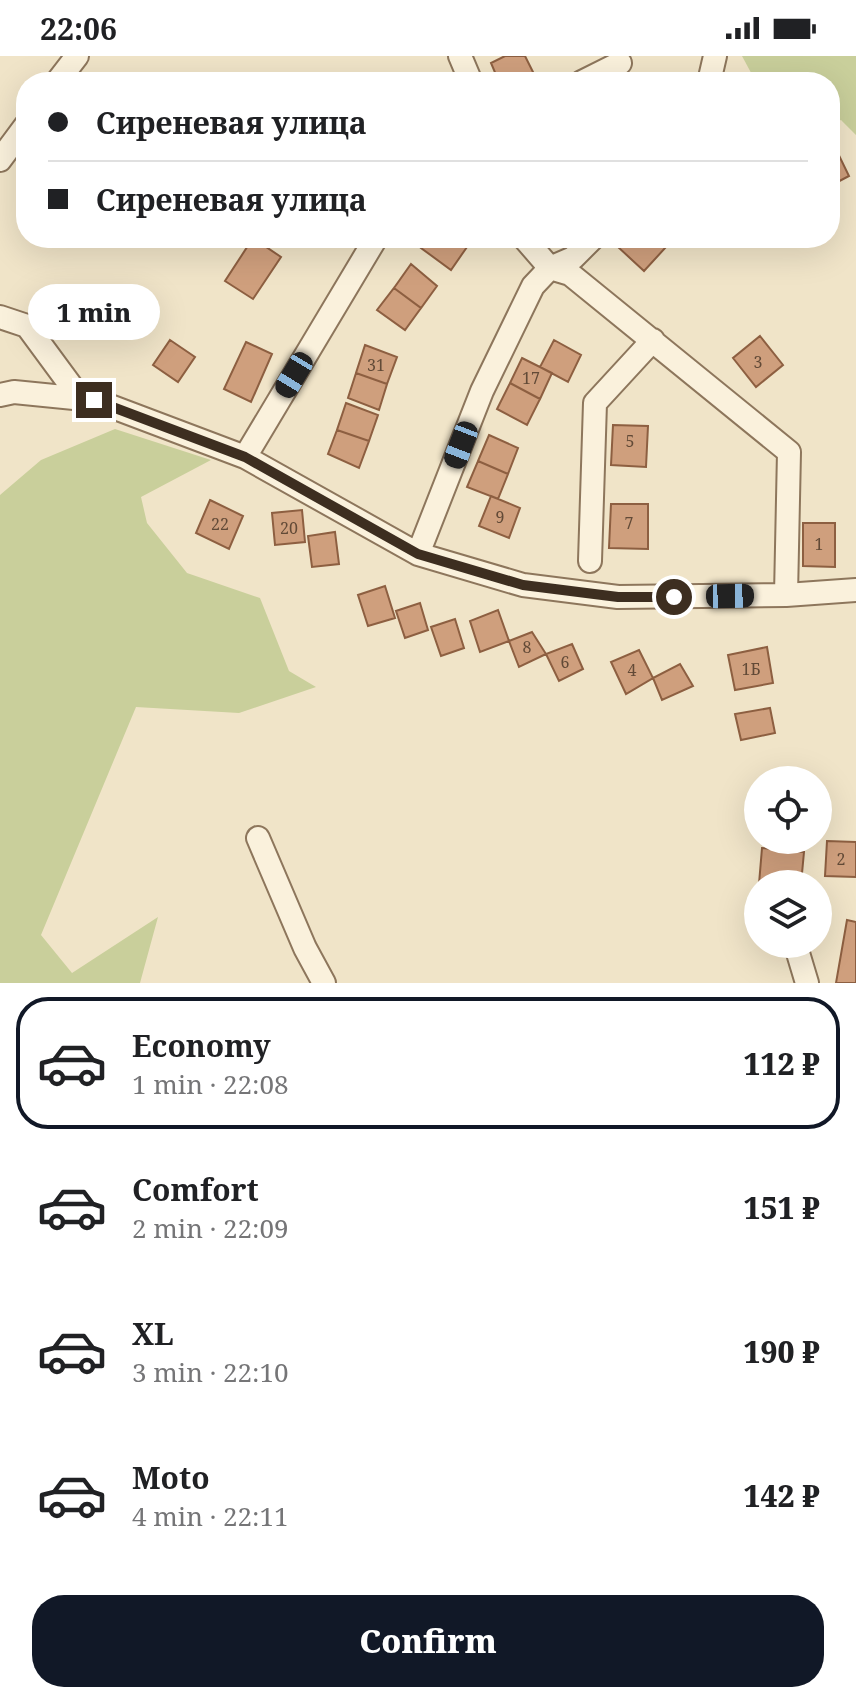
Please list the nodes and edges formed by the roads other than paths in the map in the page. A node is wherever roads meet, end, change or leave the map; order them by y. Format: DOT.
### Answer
graph roads {
  1 [pos="77,56"];
  2 [pos="620,63"];
  3 [pos="65,72"];
  4 [pos="602,72"];
  5 [pos="16,138"];
  6 [pos="0,160"];
  7 [pos="370,248"];
  8 [pos="533,248"];
  9 [pos="583,248"];
  10 [pos="550,268"];
  11 [pos="0,317"];
  12 [pos="653,340"];
  13 [pos="0,395"];
  14 [pos="87,399"];
  15 [pos="245,457"];
  16 [pos="418,554"];
  17 [pos="590,561"];
  18 [pos="856,590"];
  19 [pos="786,595"];
  20 [pos="258,838"];
  21 [pos="800,958"];
  22 [pos="324,983"];
  23 [pos="807,983"];
  1 -- 3 [label="street"];
  2 -- 4 [label="street"];
  5 -- 6 [label="street"];
  7 -- 15 [label="street"];
  8 -- 10 [label="street"];
  9 -- 10 [label="street"];
  10 -- 12 [label="street"];
  10 -- 16 [label="street"];
  11 -- 14 [label="street"];
  12 -- 17 [label="street"];
  12 -- 19 [label="street"];
  13 -- 14 [label="street"];
  14 -- 15 [label="street"];
  15 -- 16 [label="street"];
  16 -- 19 [label="street"];
  18 -- 19 [label="street"];
  20 -- 22 [label="street"];
  21 -- 23 [label="street"];
}
